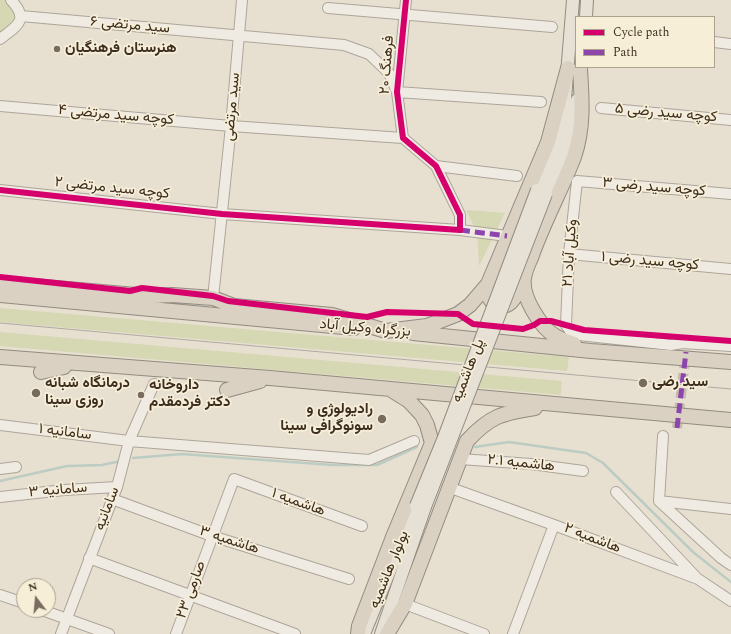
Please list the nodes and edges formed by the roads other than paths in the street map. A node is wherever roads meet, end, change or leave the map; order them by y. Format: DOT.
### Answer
graph roads {
  1 [pos="11,0"];
  2 [pos="242,0"];
  3 [pos="406,0"];
  4 [pos="573,0"];
  5 [pos="587,0"];
  6 [pos="328,8"];
  7 [pos="21,16"];
  8 [pos="404,16"];
  9 [pos="586,16"];
  10 [pos="552,27"];
  11 [pos="239,36"];
  12 [pos="0,39"];
  13 [pos="715,42"];
  14 [pos="731,44"];
  15 [pos="575,45"];
  16 [pos="576,68"];
  17 [pos="397,92"];
  18 [pos="541,102"];
  19 [pos="0,106"];
  20 [pos="601,108"];
  21 [pos="731,120"];
  22 [pos="231,126"];
  23 [pos="403,138"];
  24 [pos="436,166"];
  25 [pos="517,176"];
  26 [pos="576,181"];
  27 [pos="0,190"];
  28 [pos="731,194"];
  29 [pos="222,214"];
  30 [pos="460,230"];
  31 [pos="507,236"];
  32 [pos="569,254"];
  33 [pos="731,269"];
  34 [pos="524,279"];
  35 [pos="0,282"];
  36 [pos="488,284"];
  37 [pos="0,295"];
  38 [pos="213,298"];
  39 [pos="386,331"];
  40 [pos="731,346"];
  41 [pos="591,351"];
  42 [pos="0,357"];
  43 [pos="731,362"];
  44 [pos="79,363"];
  45 [pos="41,372"];
  46 [pos="270,378"];
  47 [pos="154,384"];
  48 [pos="227,390"];
  49 [pos="391,390"];
  50 [pos="556,404"];
  51 [pos="731,420"];
  52 [pos="0,425"];
  53 [pos="663,436"];
  54 [pos="129,440"];
  55 [pos="414,441"];
  56 [pos="467,441"];
  57 [pos="432,443"];
  58 [pos="460,458"];
  59 [pos="16,467"];
  60 [pos="0,469"];
  61 [pos="583,471"];
  62 [pos="234,479"];
  63 [pos="117,487"];
  64 [pos="448,487"];
  65 [pos="616,492"];
  66 [pos="0,497"];
  67 [pos="112,499"];
  68 [pos="659,501"];
  69 [pos="421,507"];
  70 [pos="731,509"];
  71 [pos="554,525"];
  72 [pos="362,526"];
  73 [pos="212,536"];
  74 [pos="89,558"];
  75 [pos="731,565"];
  76 [pos="349,578"];
  77 [pos="698,579"];
  78 [pos="0,595"];
  79 [pos="190,595"];
  80 [pos="16,601"];
  81 [pos="731,601"];
  82 [pos="405,604"];
  83 [pos="56,615"];
  84 [pos="66,619"];
  85 [pos="61,634"];
  86 [pos="109,634"];
  87 [pos="176,634"];
  88 [pos="294,634"];
  89 [pos="358,634"];
  90 [pos="364,634"];
  91 [pos="380,634"];
  92 [pos="387,634"];
  93 [pos="484,634"];
  94 [pos="513,634"];
  1 -- 7 [label="street"];
  2 -- 11 [label="street, سید مرتضی"];
  3 -- 8 [label="street, فرهنگ ۲۰"];
  4 -- 15 [label="main road, پل هاشمیه"];
  5 -- 9 [label="main road"];
  6 -- 8 [label="street"];
  7 -- 11 [label="street, سید مرتضی ۶"];
  7 -- 12 [label="street"];
  8 -- 10 [label="street"];
  8 -- 17 [label="street, فرهنگ ۲۰"];
  11 -- 17 [label="street, سید مرتضی ۶"];
  11 -- 22 [label="street, سید مرتضی"];
  13 -- 14 [label="street"];
  16 -- 31 [label="highway"];
  16 -- 34 [label="highway"];
  16 -- 69 [label="main road, پل هاشمیه, bridge"];
  17 -- 18 [label="street"];
  17 -- 23 [label="street, فرهنگ ۲۰"];
  19 -- 22 [label="street, کوچه سید مرتضی ۴"];
  20 -- 21 [label="street, کوچه سید رضی ۵"];
  22 -- 23 [label="street, کوچه سید مرتضی ۴"];
  22 -- 29 [label="street, سید مرتضی"];
  23 -- 24 [label="street"];
  24 -- 25 [label="street"];
  24 -- 30 [label="street"];
  26 -- 28 [label="street, کوچه سید رضی ۳"];
  26 -- 32 [label="street, ۲۱ وکیل آباد"];
  27 -- 29 [label="street, کوچه سید مرتضی ۲"];
  29 -- 30 [label="street, کوچه سید مرتضی ۲"];
  29 -- 38 [label="street, سید مرتضی"];
  30 -- 31 [label="street, کوچه سید مرتضی ۲"];
  31 -- 36 [label="highway"];
  32 -- 33 [label="street, کوچه سید رضی ۱"];
  32 -- 40 [label="street, ۲۱ وکیل آباد"];
  34 -- 36 [label="highway"];
  34 -- 41 [label="highway"];
  35 -- 38 [label="highway"];
  36 -- 39 [label="highway"];
  37 -- 39 [label="highway, بزرگراه وکیل آباد"];
  38 -- 39 [label="highway"];
  39 -- 41 [label="highway, بزرگراه وکیل آباد"];
  41 -- 43 [label="highway, بزرگراه وکیل آباد"];
  42 -- 44 [label="highway"];
  44 -- 45 [label="highway"];
  44 -- 46 [label="highway"];
  46 -- 48 [label="highway"];
  46 -- 49 [label="highway"];
  47 -- 54 [label="street, سامانیه"];
  49 -- 50 [label="highway"];
  49 -- 57 [label="highway"];
  50 -- 51 [label="highway"];
  50 -- 56 [label="highway"];
  52 -- 54 [label="street, سامانیه ۱"];
  53 -- 68 [label="street"];
  54 -- 55 [label="street, سامانیه ۱"];
  54 -- 63 [label="street, سامانیه"];
  56 -- 57 [label="highway"];
  56 -- 58 [label="highway"];
  57 -- 89 [label="highway"];
  58 -- 61 [label="street, هاشمیه ۲.۱"];
  58 -- 64 [label="highway"];
  59 -- 60 [label="street"];
  62 -- 72 [label="street, هاشمیه ۱"];
  62 -- 73 [label="street, صارمی ۲۳"];
  63 -- 66 [label="street, سامانیه ۳"];
  63 -- 67 [label="street, سامانیه"];
  64 -- 71 [label="street, هاشمیه ۲"];
  64 -- 82 [label="highway"];
  65 -- 77 [label="street"];
  67 -- 73 [label="street, هاشمیه ۳"];
  67 -- 74 [label="street, سامانیه"];
  68 -- 70 [label="street"];
  68 -- 75 [label="street"];
  69 -- 90 [label="main road, بولوار هاشمیه"];
  69 -- 91 [label="main road, بولوار هاشمیه"];
  71 -- 77 [label="street, هاشمیه ۲"];
  71 -- 94 [label="street"];
  73 -- 76 [label="street, هاشمیه ۳"];
  73 -- 79 [label="street, صارمی ۲۳"];
  74 -- 79 [label="street"];
  74 -- 84 [label="street, سامانیه"];
  77 -- 81 [label="street, هاشمیه ۲"];
  78 -- 80 [label="street"];
  79 -- 87 [label="street, صارمی ۲۳"];
  79 -- 88 [label="street"];
  82 -- 92 [label="highway"];
  82 -- 93 [label="street"];
  83 -- 84 [label="street"];
  84 -- 85 [label="street, سامانیه"];
  84 -- 86 [label="street"];
}
